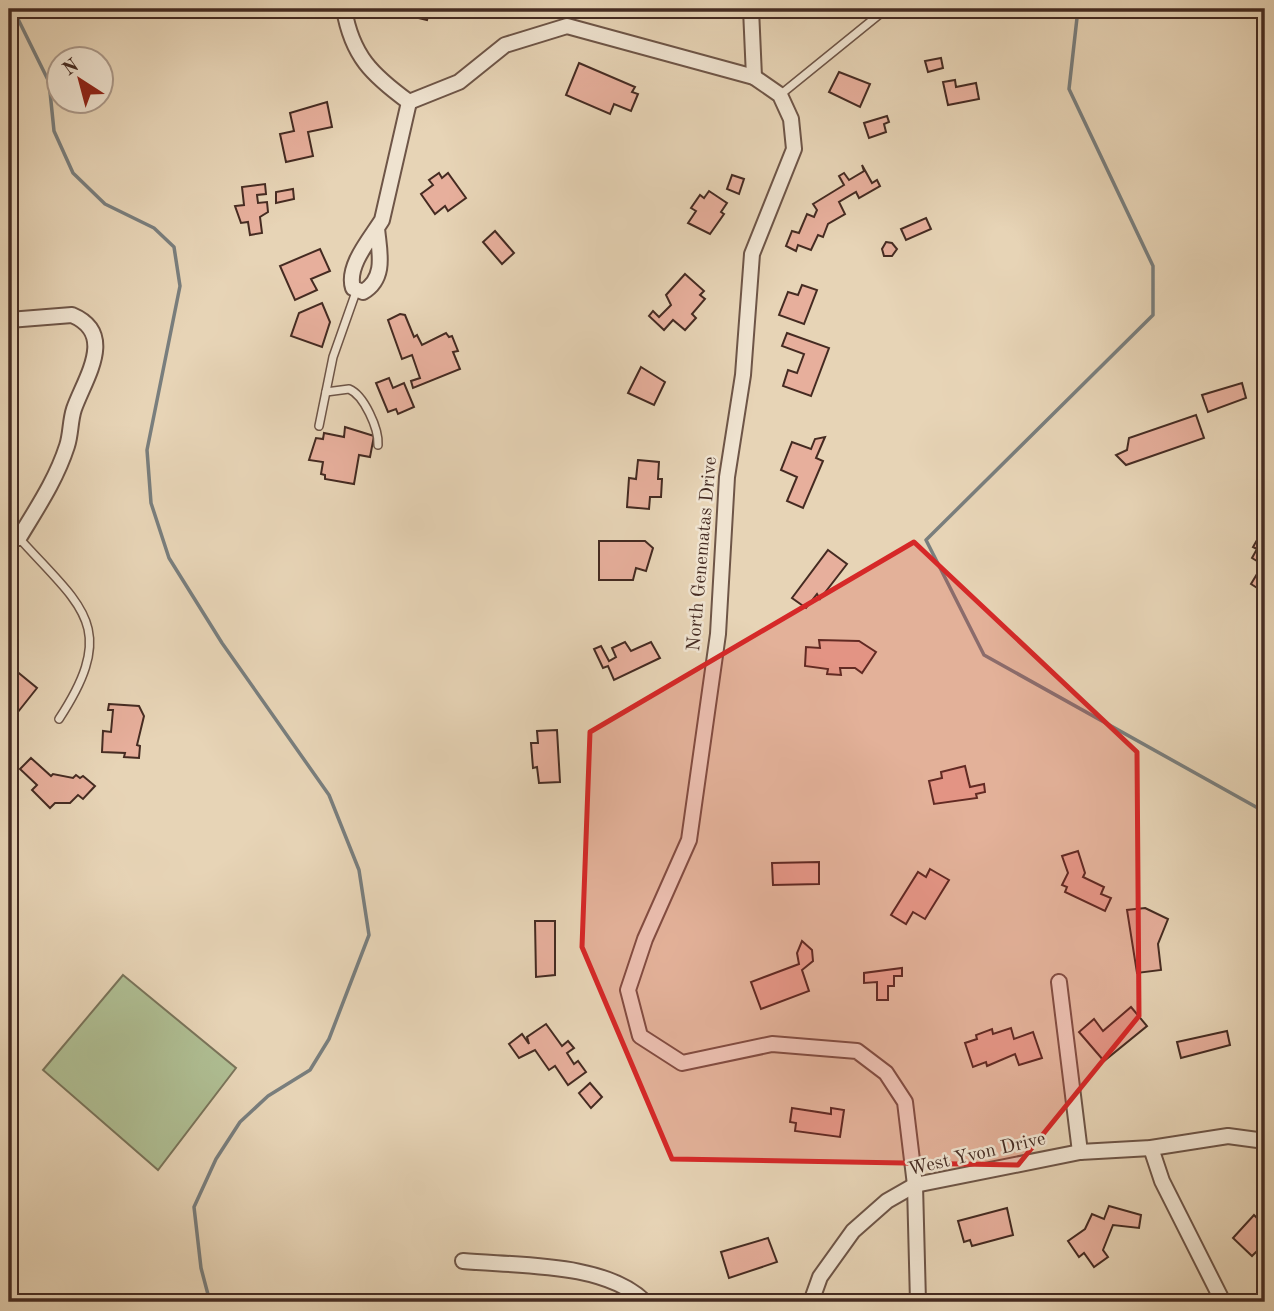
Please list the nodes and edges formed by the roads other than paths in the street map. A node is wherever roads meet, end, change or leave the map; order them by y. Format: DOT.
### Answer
graph roads {
  1 [pos="344,9"];
  2 [pos="751,9"];
  3 [pos="886,9"];
  4 [pos="754,77"];
  5 [pos="780,95"];
  6 [pos="409,102"];
  7 [pos="377,228"];
  8 [pos="357,289"];
  9 [pos="9,320"];
  10 [pos="326,392"];
  11 [pos="319,426"];
  12 [pos="379,445"];
  13 [pos="14,542"];
  14 [pos="59,719"];
  15 [pos="1059,982"];
  16 [pos="1265,1141"];
  17 [pos="1151,1148"];
  18 [pos="1080,1152"];
  19 [pos="915,1185"];
  20 [pos="463,1261"];
  21 [pos="645,1302"];
  22 [pos="811,1302"];
  23 [pos="918,1302"];
  24 [pos="1223,1302"];
  1 -- 6 [label="street"];
  2 -- 4 [label="street"];
  3 -- 5 [label="lane"];
  4 -- 5 [label="street"];
  4 -- 6 [label="street"];
  5 -- 19 [label="street, North Genematas Drive"];
  6 -- 7 [label="street"];
  7 -- 8 [label="street"];
  7 -- 8 [label="street"];
  8 -- 10 [label="lane"];
  9 -- 13 [label="street"];
  10 -- 11 [label="lane"];
  10 -- 12 [label="lane"];
  13 -- 14 [label="lane"];
  15 -- 18 [label="street"];
  16 -- 17 [label="street, West Yvon Drive"];
  17 -- 18 [label="street, West Yvon Drive"];
  17 -- 24 [label="street"];
  18 -- 19 [label="street, West Yvon Drive"];
  19 -- 22 [label="street, West Yvon Drive"];
  19 -- 23 [label="street, North Genematas Drive"];
  20 -- 21 [label="street"];
}
